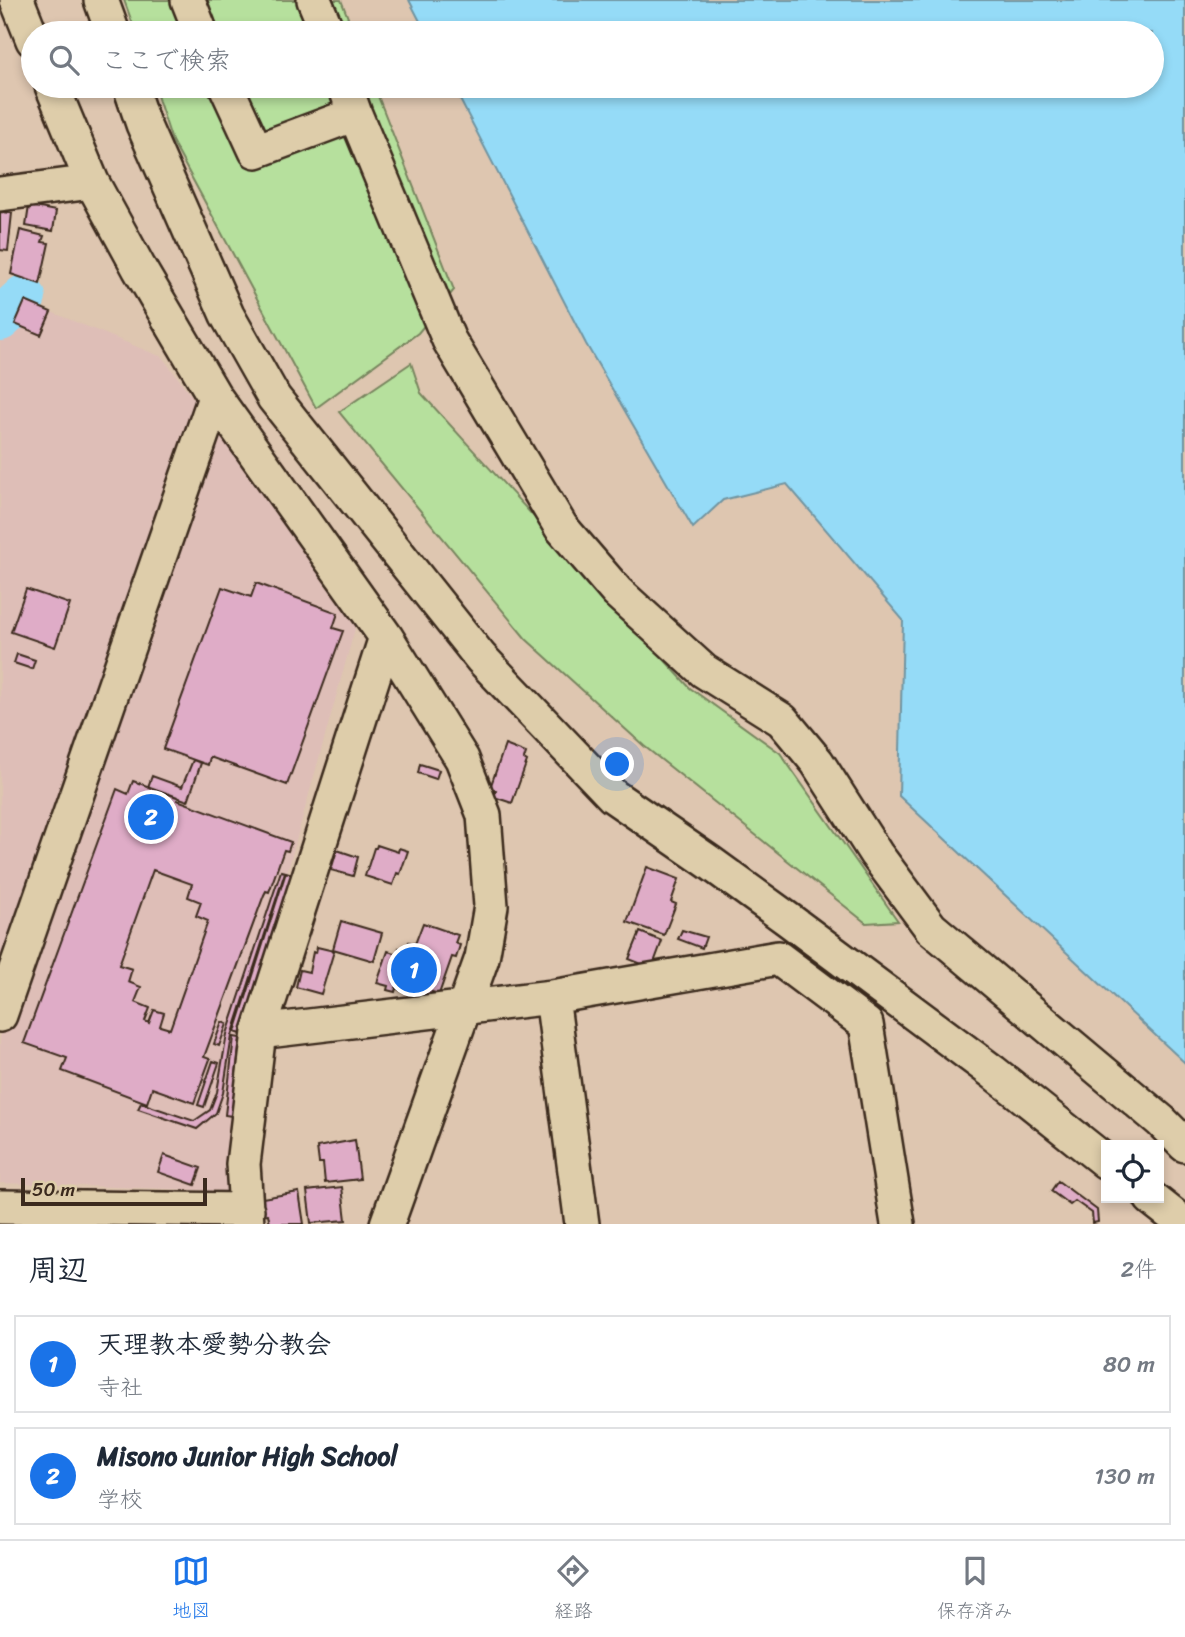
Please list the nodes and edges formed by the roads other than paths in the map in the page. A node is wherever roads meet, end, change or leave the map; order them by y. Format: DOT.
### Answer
graph roads {
  1 [pos="17,0"];
  2 [pos="101,0"];
  3 [pos="188,0"];
  4 [pos="314,0"];
  5 [pos="25,21"];
  6 [pos="109,21"];
  7 [pos="196,21"];
  8 [pos="323,21"];
  9 [pos="57,98"];
  10 [pos="134,98"];
  11 [pos="232,98"];
  12 [pos="350,100"];
  13 [pos="92,182"];
  14 [pos="0,194"];
  15 [pos="215,397"];
  16 [pos="386,637"];
  17 [pos="552,997"];
  18 [pos="463,1007"];
  19 [pos="0,1015"];
  20 [pos="259,1032"];
  21 [pos="1185,1145"];
  22 [pos="1101,1158"];
  23 [pos="1157,1203"];
  24 [pos="14,1213"];
  25 [pos="247,1217"];
  26 [pos="387,1224"];
  27 [pos="582,1224"];
  28 [pos="898,1224"];
  29 [pos="1184,1224"];
  1 -- 5 [label="street"];
  2 -- 6 [label="street"];
  3 -- 7 [label="street"];
  4 -- 8 [label="street"];
  9 -- 13 [label="street"];
  10 -- 22 [label="street"];
  11 -- 12 [label="street"];
  12 -- 21 [label="street"];
  13 -- 14 [label="street"];
  13 -- 15 [label="street"];
  15 -- 16 [label="street"];
  15 -- 19 [label="street"];
  16 -- 18 [label="street"];
  16 -- 20 [label="street"];
  17 -- 18 [label="street"];
  17 -- 27 [label="street"];
  17 -- 28 [label="street"];
  18 -- 20 [label="street"];
  18 -- 26 [label="street"];
  20 -- 25 [label="street"];
  23 -- 29 [label="street"];
  24 -- 25 [label="street"];
}
